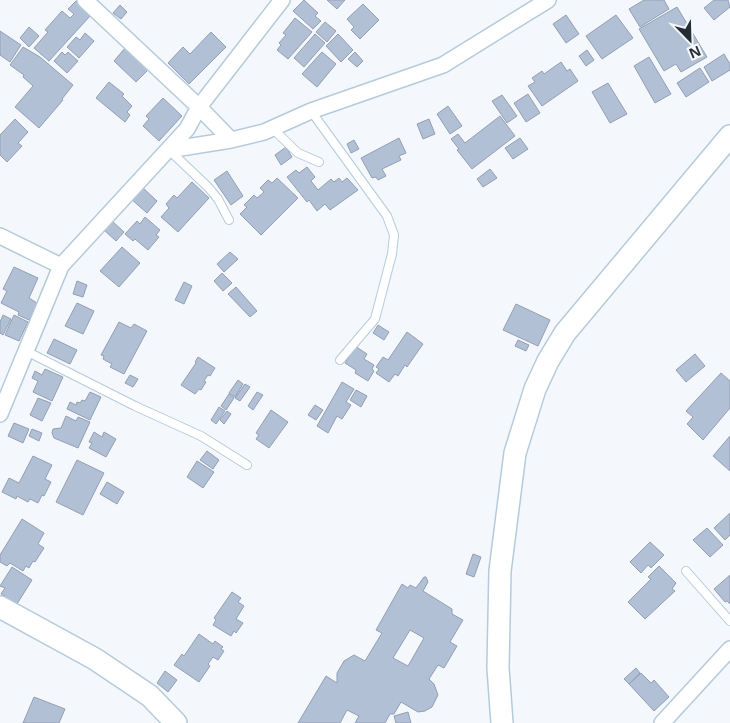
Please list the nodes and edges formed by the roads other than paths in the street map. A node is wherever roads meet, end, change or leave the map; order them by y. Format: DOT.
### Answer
graph roads {
  1 [pos="86,0"];
  2 [pos="282,0"];
  3 [pos="548,0"];
  4 [pos="199,107"];
  5 [pos="311,112"];
  6 [pos="272,128"];
  7 [pos="730,136"];
  8 [pos="231,140"];
  9 [pos="168,150"];
  10 [pos="319,162"];
  11 [pos="229,220"];
  12 [pos="0,236"];
  13 [pos="61,266"];
  14 [pos="26,351"];
  15 [pos="340,360"];
  16 [pos="0,414"];
  17 [pos="247,465"];
  18 [pos="686,571"];
  19 [pos="0,607"];
  20 [pos="730,621"];
  21 [pos="730,649"];
  22 [pos="176,723"];
  23 [pos="502,723"];
  24 [pos="663,723"];
  1 -- 4 [label="street"];
  2 -- 4 [label="street"];
  3 -- 5 [label="street"];
  4 -- 8 [label="street"];
  4 -- 9 [label="street"];
  5 -- 6 [label="street"];
  5 -- 15 [label="lane"];
  6 -- 8 [label="street"];
  6 -- 10 [label="lane"];
  7 -- 23 [label="street"];
  8 -- 9 [label="street"];
  9 -- 11 [label="lane"];
  9 -- 13 [label="street"];
  12 -- 13 [label="street"];
  13 -- 14 [label="street"];
  14 -- 16 [label="street"];
  14 -- 17 [label="lane"];
  18 -- 20 [label="lane"];
  19 -- 22 [label="street"];
  21 -- 24 [label="street"];
}
